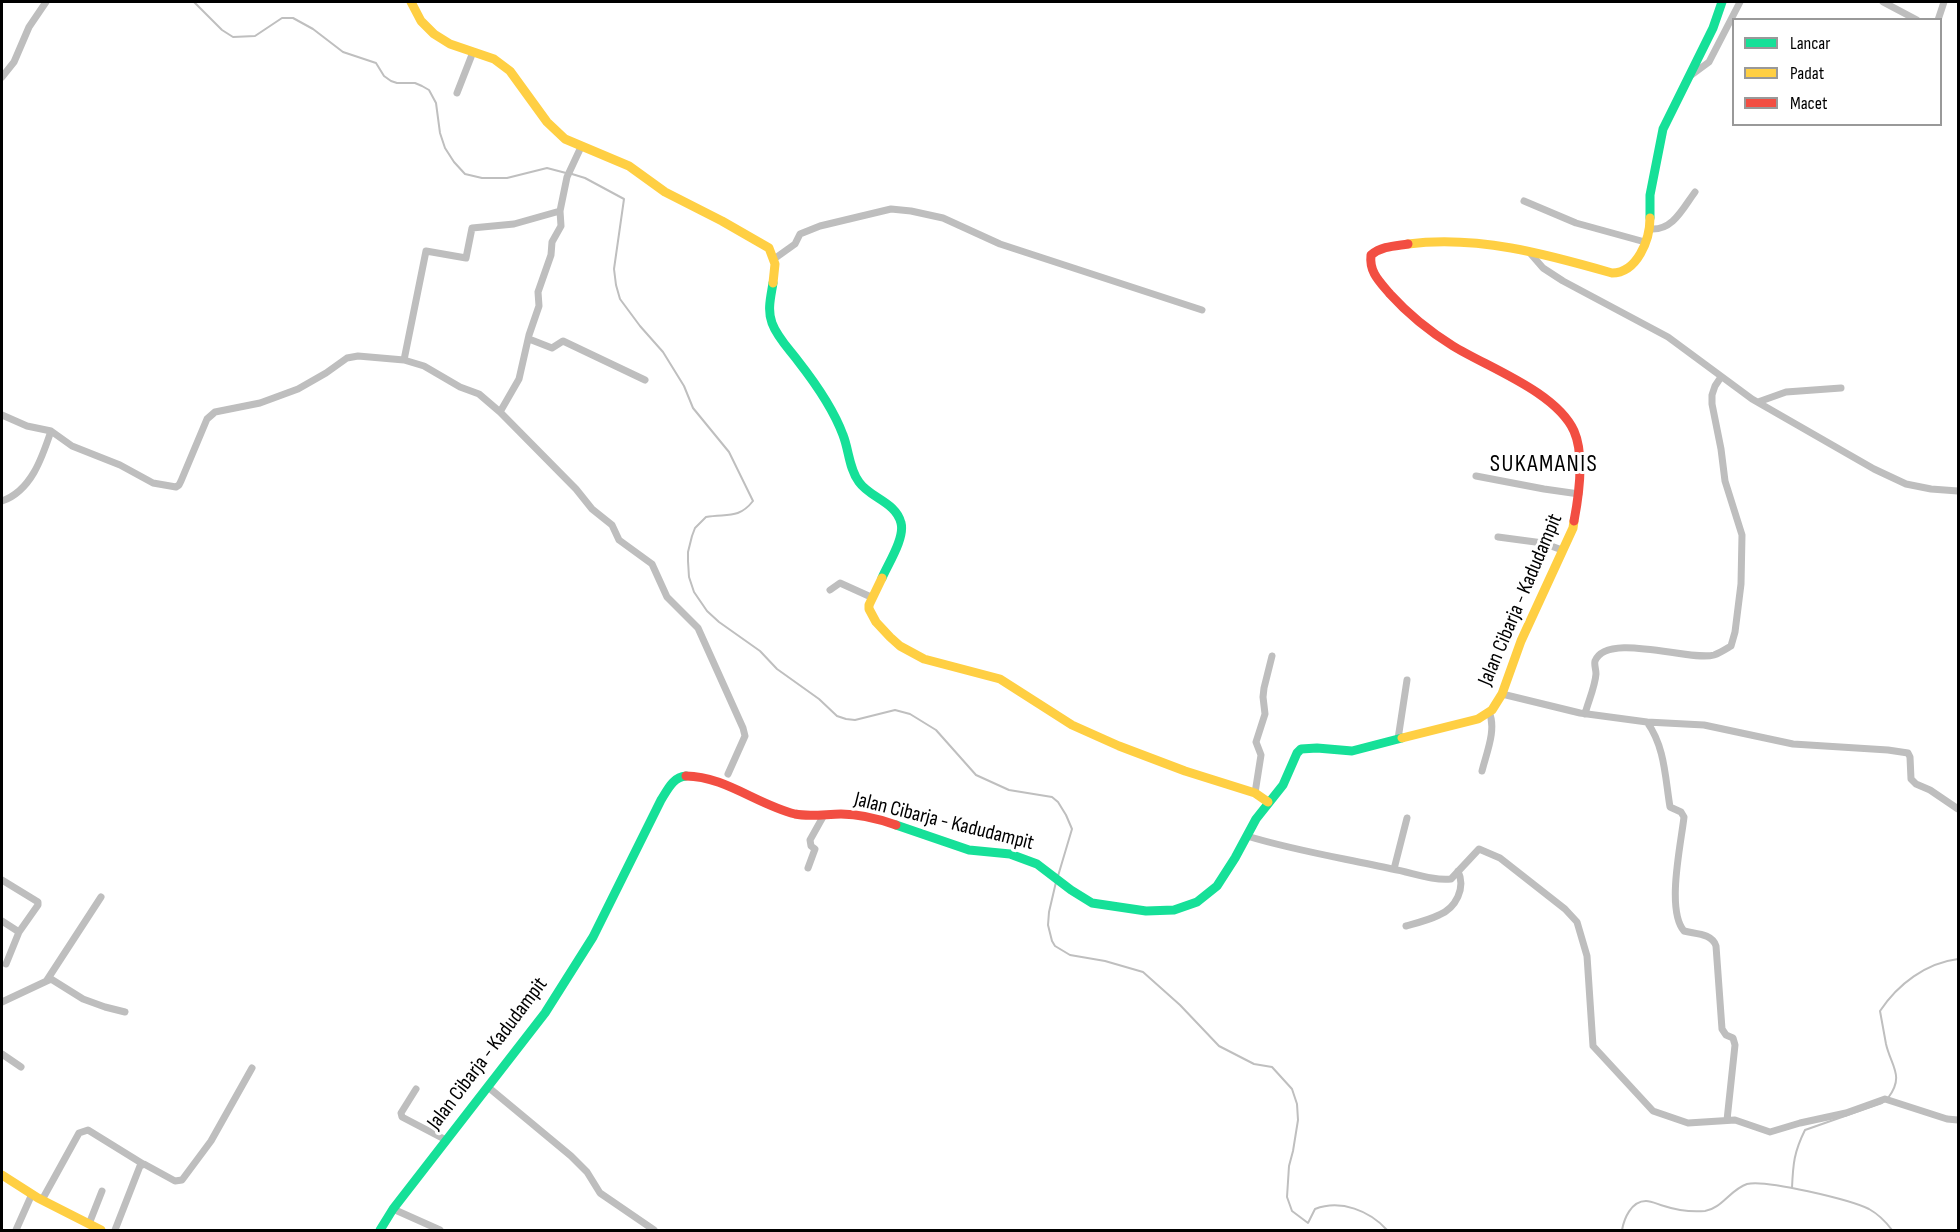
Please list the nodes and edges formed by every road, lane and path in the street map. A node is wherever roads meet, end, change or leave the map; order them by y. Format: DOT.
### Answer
graph roads {
  1 [pos="46,2"];
  2 [pos="1722,2"];
  3 [pos="1740,2"];
  4 [pos="1883,2"];
  5 [pos="1944,2"];
  6 [pos="414,3"];
  7 [pos="1913,18"];
  8 [pos="1939,18"];
  9 [pos="472,52"];
  10 [pos="1690,76"];
  11 [pos="2,77"];
  12 [pos="457,93"];
  13 [pos="581,147"];
  14 [pos="1695,192"];
  15 [pos="1524,201"];
  16 [pos="560,211"];
  17 [pos="1650,229"];
  18 [pos="1645,242"];
  19 [pos="1530,253"];
  20 [pos="774,259"];
  21 [pos="1202,309"];
  22 [pos="529,339"];
  23 [pos="404,360"];
  24 [pos="1721,377"];
  25 [pos="645,380"];
  26 [pos="1841,388"];
  27 [pos="1758,402"];
  28 [pos="500,412"];
  29 [pos="2,415"];
  30 [pos="51,432"];
  31 [pos="1476,476"];
  32 [pos="1959,491"];
  33 [pos="1579,494"];
  34 [pos="2,501"];
  35 [pos="1498,537"];
  36 [pos="1562,550"];
  37 [pos="830,590"];
  38 [pos="871,597"];
  39 [pos="1272,656"];
  40 [pos="1407,680"];
  41 [pos="1502,693"];
  42 [pos="1489,712"];
  43 [pos="1585,714"];
  44 [pos="1647,722"];
  45 [pos="1398,740"];
  46 [pos="1482,771"];
  47 [pos="729,774"];
  48 [pos="1255,793"];
  49 [pos="1268,802"];
  50 [pos="1959,809"];
  51 [pos="824,815"];
  52 [pos="1407,818"];
  53 [pos="1247,836"];
  54 [pos="808,868"];
  55 [pos="1394,869"];
  56 [pos="1458,871"];
  57 [pos="2,880"];
  58 [pos="101,897"];
  59 [pos="2,921"];
  60 [pos="1406,926"];
  61 [pos="19,932"];
  62 [pos="6,964"];
  63 [pos="47,980"];
  64 [pos="2,1002"];
  65 [pos="125,1011"];
  66 [pos="2,1054"];
  67 [pos="21,1067"];
  68 [pos="252,1068"];
  69 [pos="488,1087"];
  70 [pos="416,1089"];
  71 [pos="1728,1120"];
  72 [pos="1959,1120"];
  73 [pos="446,1140"];
  74 [pos="143,1164"];
  75 [pos="2,1175"];
  76 [pos="102,1191"];
  77 [pos="32,1194"];
  78 [pos="42,1200"];
  79 [pos="393,1209"];
  80 [pos="89,1224"];
  81 [pos="16,1230"];
  82 [pos="101,1230"];
  83 [pos="115,1230"];
  84 [pos="380,1230"];
  85 [pos="440,1230"];
  86 [pos="654,1230"];
  1 -- 11 [label="street"];
  2 -- 10 [label="street, Jalan Cibarja - Kadudampit"];
  3 -- 10 [label="street"];
  4 -- 7 [label="street"];
  5 -- 8 [label="street"];
  6 -- 9 [label="street"];
  9 -- 12 [label="street"];
  9 -- 13 [label="street"];
  10 -- 17 [label="street, Jalan Cibarja - Kadudampit"];
  13 -- 16 [label="street"];
  13 -- 20 [label="street"];
  14 -- 17 [label="street"];
  15 -- 18 [label="street"];
  16 -- 22 [label="street"];
  16 -- 23 [label="street"];
  17 -- 18 [label="street, Jalan Cibarja - Kadudampit"];
  18 -- 19 [label="street, Jalan Cibarja - Kadudampit"];
  19 -- 24 [label="street"];
  19 -- 33 [label="street, Jalan Cibarja - Kadudampit"];
  20 -- 21 [label="street"];
  20 -- 38 [label="street"];
  22 -- 25 [label="street"];
  22 -- 28 [label="street"];
  23 -- 28 [label="street"];
  23 -- 30 [label="street"];
  24 -- 27 [label="street"];
  24 -- 43 [label="street"];
  26 -- 27 [label="street"];
  27 -- 32 [label="street"];
  28 -- 47 [label="street"];
  29 -- 30 [label="street"];
  30 -- 34 [label="street"];
  31 -- 33 [label="street"];
  33 -- 36 [label="street, Jalan Cibarja - Kadudampit"];
  35 -- 36 [label="street"];
  36 -- 41 [label="street, Jalan Cibarja - Kadudampit"];
  37 -- 38 [label="street"];
  38 -- 48 [label="street"];
  39 -- 48 [label="street"];
  40 -- 45 [label="street"];
  41 -- 42 [label="street, Jalan Cibarja - Kadudampit"];
  41 -- 43 [label="street"];
  42 -- 45 [label="street, Jalan Cibarja - Kadudampit"];
  42 -- 46 [label="street"];
  43 -- 44 [label="street"];
  44 -- 50 [label="street"];
  44 -- 71 [label="street"];
  45 -- 49 [label="street, Jalan Cibarja - Kadudampit"];
  48 -- 49 [label="street"];
  49 -- 53 [label="street, Jalan Cibarja - Kadudampit"];
  51 -- 53 [label="street, Jalan Cibarja - Kadudampit"];
  51 -- 54 [label="street"];
  51 -- 69 [label="street, Jalan Cibarja - Kadudampit"];
  52 -- 55 [label="street"];
  53 -- 55 [label="street"];
  55 -- 56 [label="street"];
  56 -- 60 [label="street"];
  56 -- 71 [label="street"];
  57 -- 61 [label="street"];
  58 -- 63 [label="street"];
  59 -- 61 [label="street"];
  61 -- 62 [label="street"];
  63 -- 64 [label="street"];
  63 -- 65 [label="street"];
  66 -- 67 [label="street"];
  68 -- 74 [label="street"];
  69 -- 73 [label="street, Jalan Cibarja - Kadudampit"];
  69 -- 86 [label="street"];
  70 -- 73 [label="street"];
  71 -- 72 [label="street"];
  73 -- 79 [label="street, Jalan Cibarja - Kadudampit"];
  74 -- 78 [label="street"];
  74 -- 83 [label="street"];
  75 -- 77 [label="street"];
  76 -- 80 [label="street"];
  77 -- 78 [label="street"];
  77 -- 81 [label="street"];
  78 -- 80 [label="street"];
  79 -- 84 [label="street, Jalan Cibarja - Kadudampit"];
  79 -- 85 [label="street"];
  80 -- 82 [label="street"];
}
